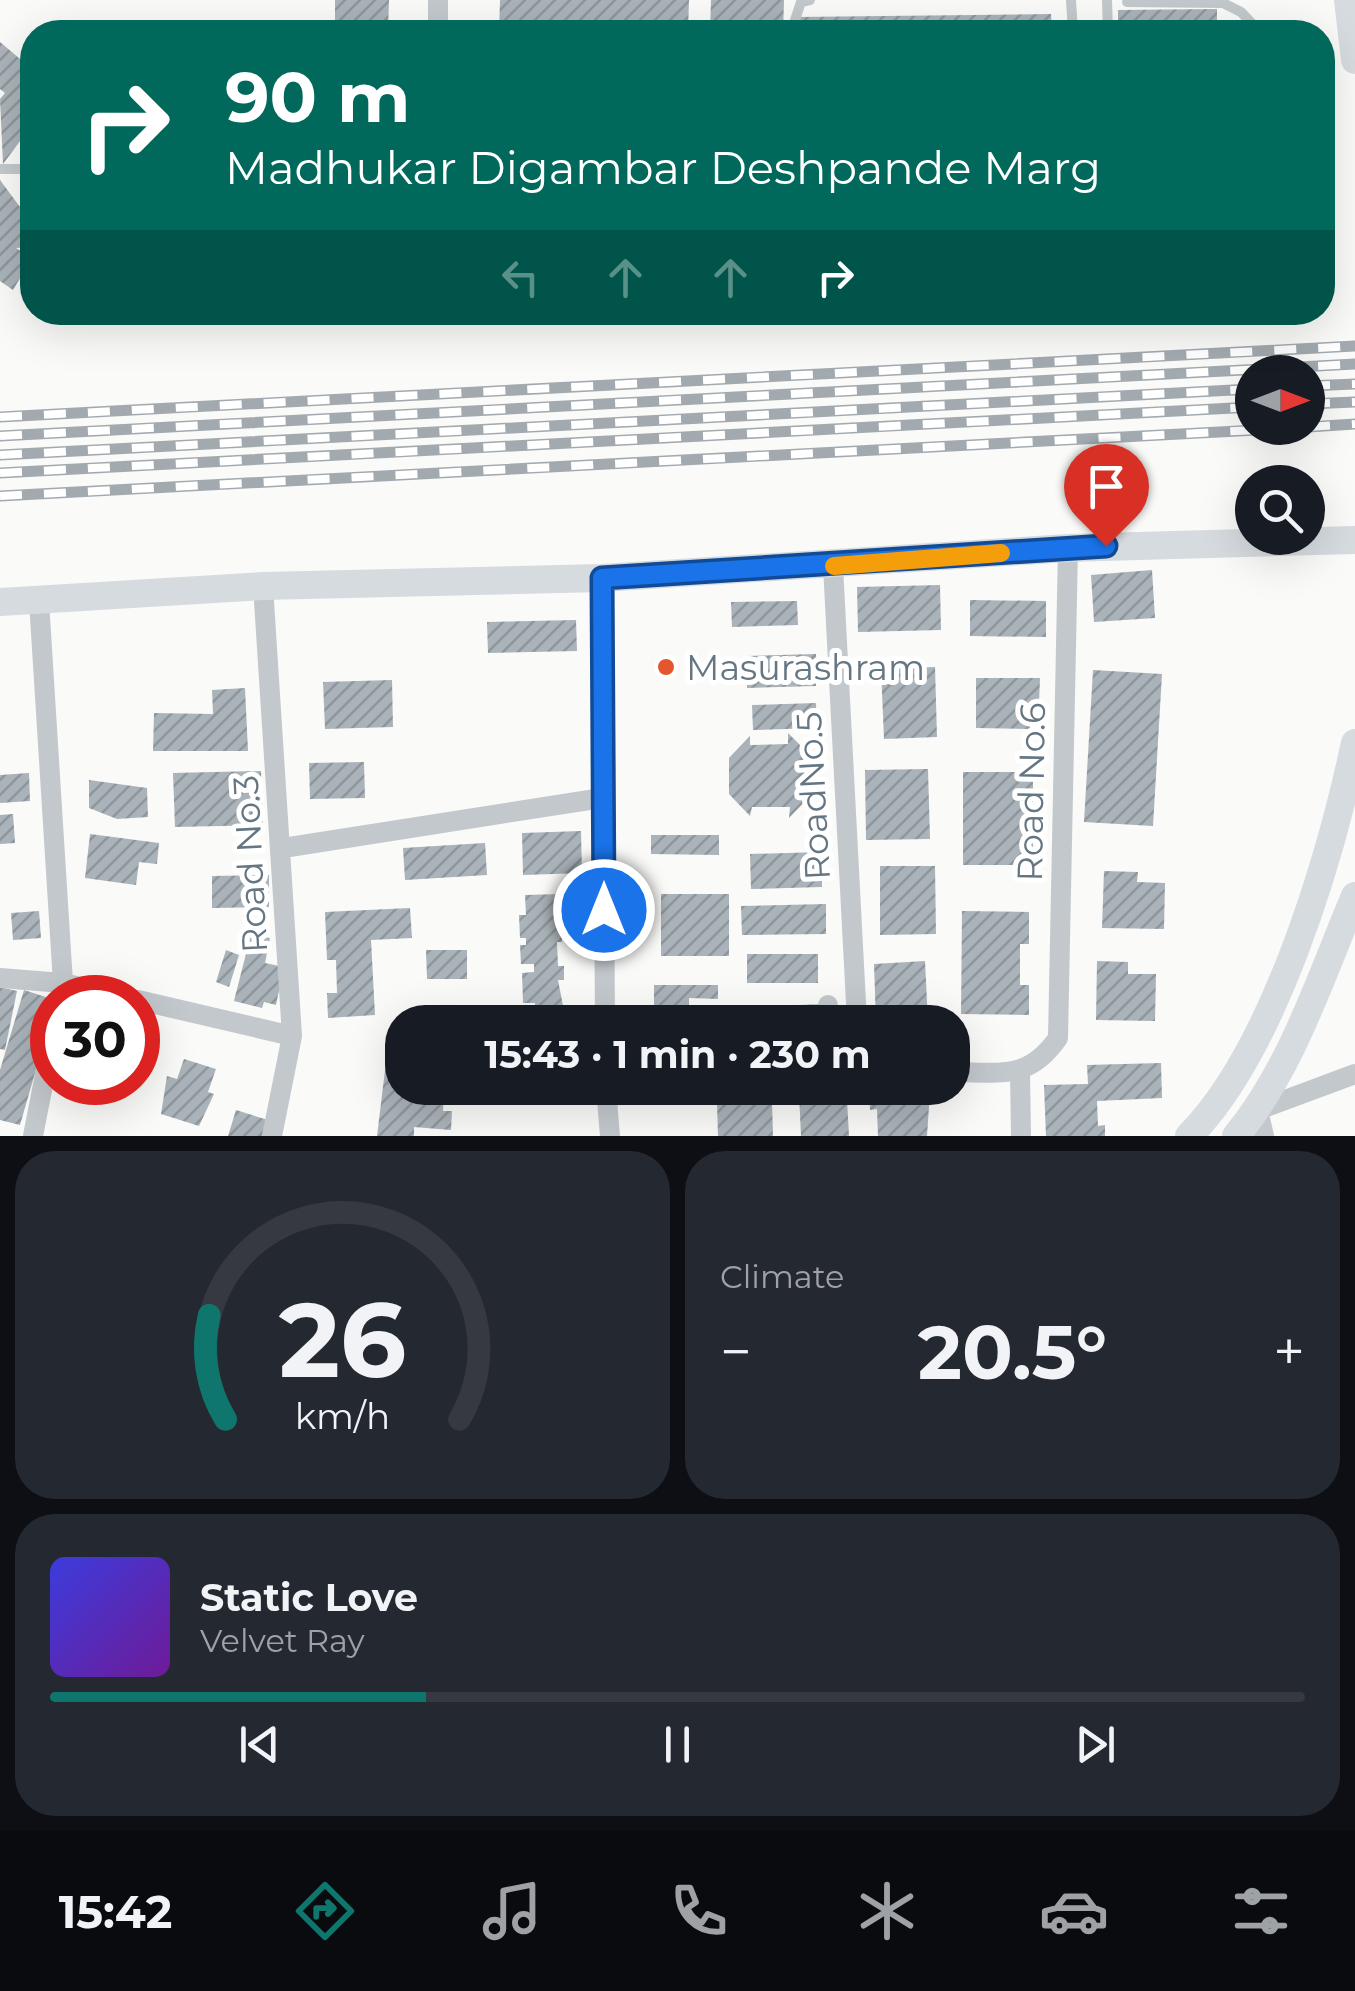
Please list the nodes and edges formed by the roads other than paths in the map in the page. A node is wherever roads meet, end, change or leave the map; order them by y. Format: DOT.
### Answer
graph roads {
  1 [pos="810,0"];
  2 [pos="1348,0"];
  3 [pos="1127,2"];
  4 [pos="794,20"];
  5 [pos="1249,20"];
  6 [pos="1355,60"];
  7 [pos="1355,540"];
  8 [pos="1068,548"];
  9 [pos="833,566"];
  10 [pos="602,578"];
  11 [pos="263,586"];
  12 [pos="40,601"];
  13 [pos="0,602"];
  14 [pos="1355,743"];
  15 [pos="602,798"];
  16 [pos="283,848"];
  17 [pos="1355,896"];
  18 [pos="61,975"];
  19 [pos="0,978"];
  20 [pos="30,984"];
  21 [pos="160,1005"];
  22 [pos="605,1005"];
  23 [pos="856,1005"];
  24 [pos="292,1036"];
  25 [pos="970,1072"];
  26 [pos="1020,1072"];
  27 [pos="1355,1074"];
  28 [pos="40,1105"];
  29 [pos="607,1105"];
  30 [pos="1261,1123"];
  31 [pos="34,1136"];
  32 [pos="272,1136"];
  33 [pos="610,1136"];
  34 [pos="1021,1136"];
  35 [pos="1189,1136"];
  36 [pos="1236,1136"];
  1 -- 4 [label="lane"];
  2 -- 6 [label="street"];
  3 -- 5 [label="lane"];
  7 -- 8 [label="street"];
  8 -- 9 [label="street"];
  8 -- 26 [label="street, Road No.6"];
  9 -- 10 [label="street"];
  9 -- 23 [label="street, RoadNo.5"];
  10 -- 11 [label="street"];
  10 -- 15 [label="street"];
  11 -- 12 [label="street"];
  11 -- 16 [label="street, Road No.3"];
  12 -- 13 [label="street"];
  12 -- 18 [label="street"];
  14 -- 35 [label="street"];
  15 -- 16 [label="street"];
  15 -- 22 [label="street"];
  16 -- 24 [label="street, Road No.3"];
  17 -- 30 [label="street"];
  19 -- 20 [label="street"];
  21 -- 24 [label="street"];
  24 -- 32 [label="street, Road No.3"];
  25 -- 26 [label="street"];
  26 -- 34 [label="street"];
  27 -- 30 [label="street"];
  28 -- 31 [label="street"];
  29 -- 33 [label="street"];
  30 -- 36 [label="street"];
}
